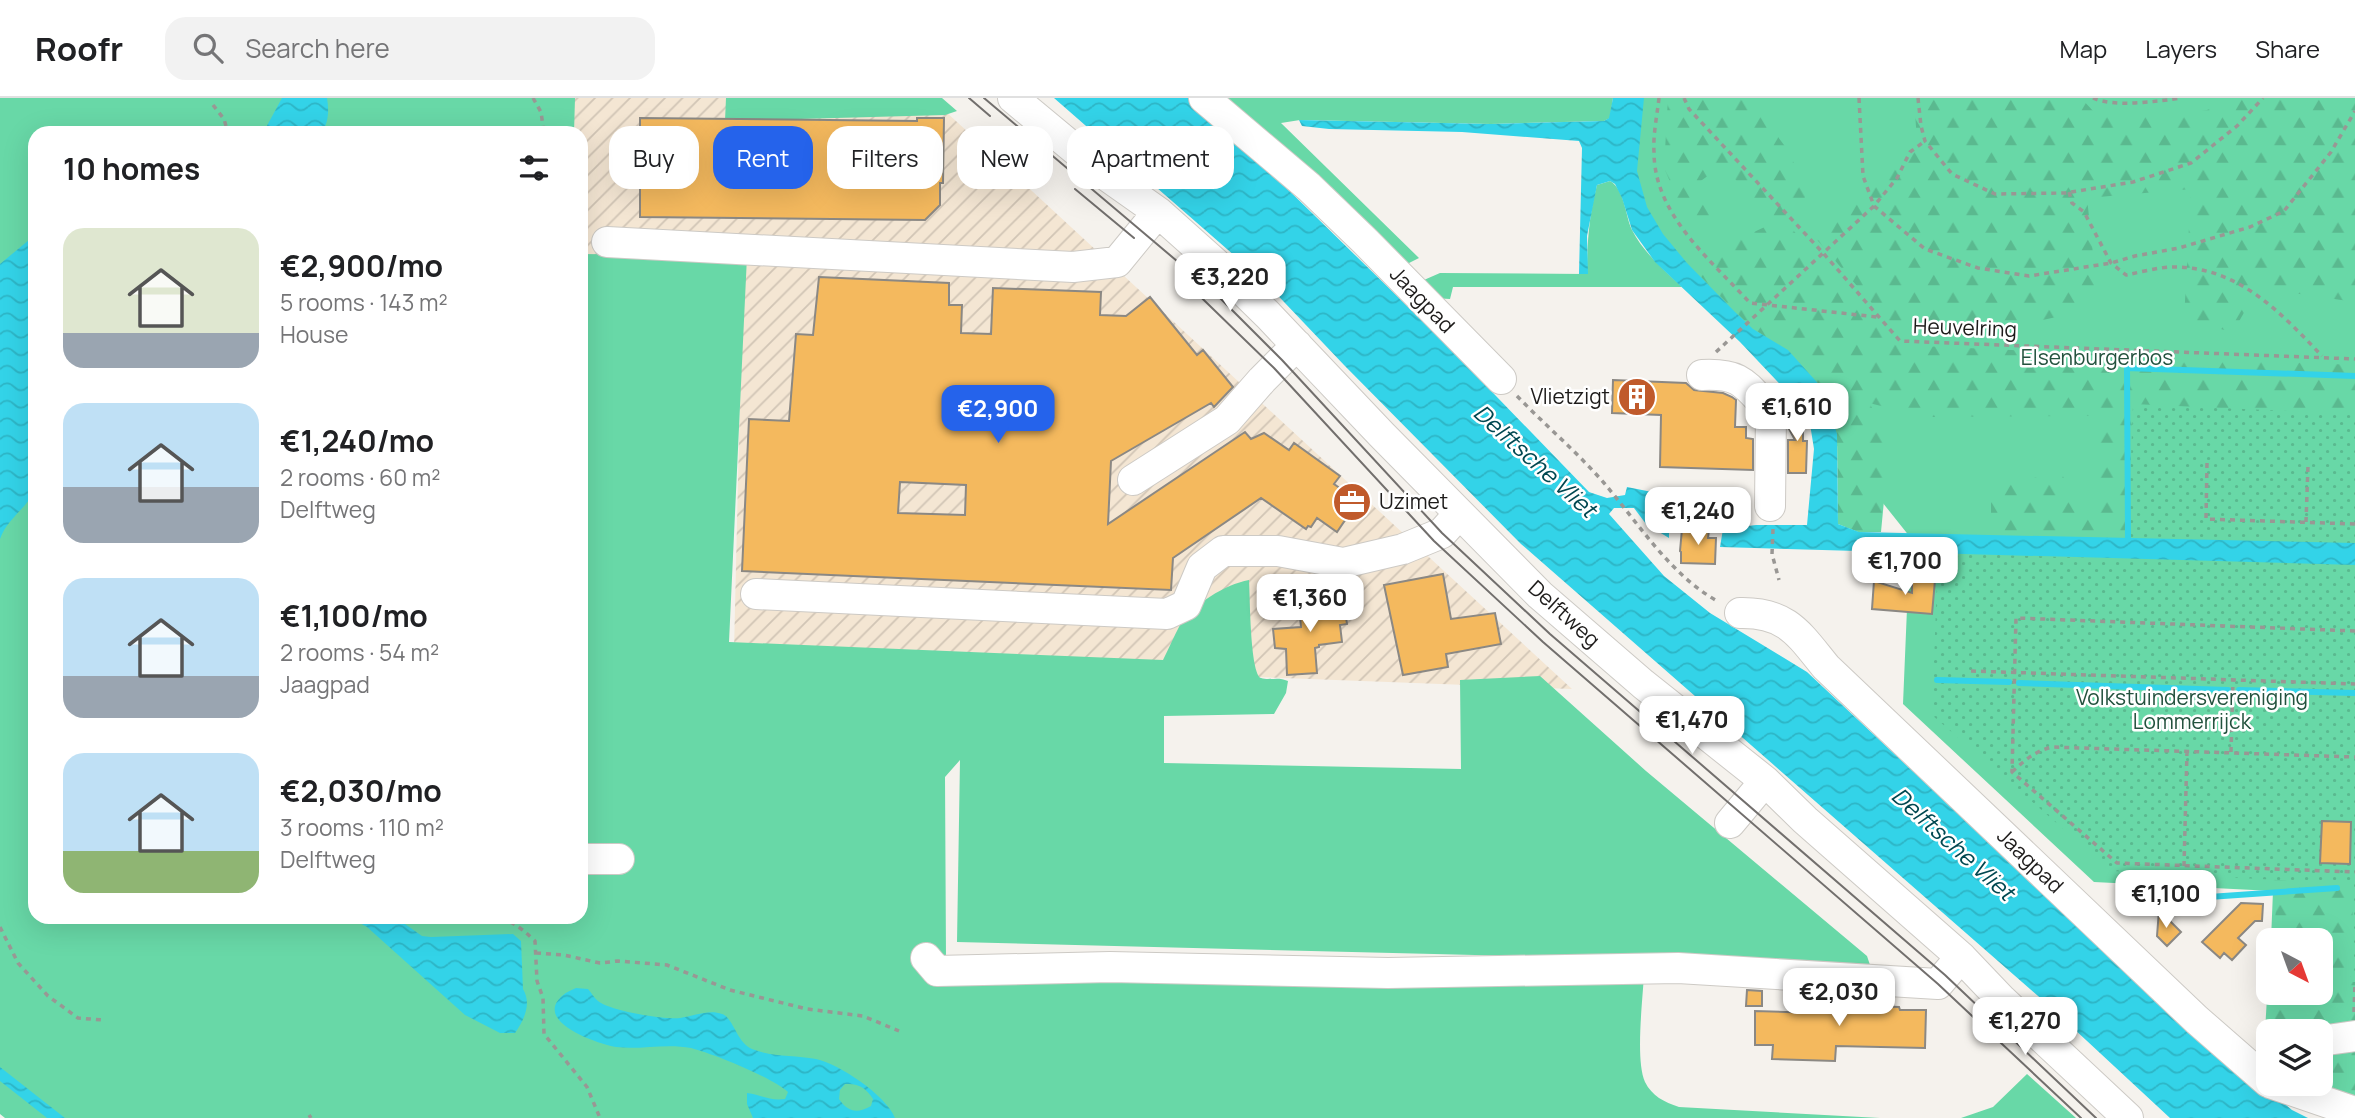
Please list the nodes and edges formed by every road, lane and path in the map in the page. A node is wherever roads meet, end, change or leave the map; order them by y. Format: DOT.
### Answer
graph roads {
  1 [pos="533,98"];
  2 [pos="1013,98"];
  3 [pos="1204,98"];
  4 [pos="1658,98"];
  5 [pos="1684,98"];
  6 [pos="1859,98"];
  7 [pos="1918,98"];
  8 [pos="2093,98"];
  9 [pos="2182,98"];
  10 [pos="2263,98"];
  11 [pos="213,105"];
  12 [pos="2355,111"];
  13 [pos="226,126"];
  14 [pos="543,126"];
  15 [pos="1925,141"];
  16 [pos="2069,192"];
  17 [pos="1874,206"];
  18 [pos="1158,212"];
  19 [pos="607,242"];
  20 [pos="1824,254"];
  21 [pos="2111,263"];
  22 [pos="1767,304"];
  23 [pos="1878,317"];
  24 [pos="1727,341"];
  25 [pos="1297,345"];
  26 [pos="2323,358"];
  27 [pos="2355,359"];
  28 [pos="1702,375"];
  29 [pos="1501,379"];
  30 [pos="2207,463"];
  31 [pos="2308,465"];
  32 [pos="1133,480"];
  33 [pos="1772,512"];
  34 [pos="1460,514"];
  35 [pos="1629,514"];
  36 [pos="2306,522"];
  37 [pos="2355,524"];
  38 [pos="1779,580"];
  39 [pos="756,594"];
  40 [pos="1740,613"];
  41 [pos="2355,631"];
  42 [pos="1971,671"];
  43 [pos="2014,671"];
  44 [pos="2233,680"];
  45 [pos="2355,684"];
  46 [pos="2187,751"];
  47 [pos="2231,752"];
  48 [pos="2355,757"];
  49 [pos="2012,772"];
  50 [pos="1765,781"];
  51 [pos="1730,823"];
  52 [pos="588,859"];
  53 [pos="619,859"];
  54 [pos="2184,866"];
  55 [pos="2355,872"];
  56 [pos="516,924"];
  57 [pos="0,927"];
  58 [pos="536,953"];
  59 [pos="1961,957"];
  60 [pos="926,958"];
  61 [pos="2355,983"];
  62 [pos="103,1020"];
  63 [pos="2354,1027"];
  64 [pos="899,1031"];
  65 [pos="2333,1036"];
  66 [pos="2256,1071"];
  67 [pos="2308,1096"];
  68 [pos="2355,1112"];
  69 [pos="600,1118"];
  70 [pos="2128,1118"];
  1 -- 14 [label="path"];
  2 -- 18 [label="street, Delftweg"];
  3 -- 29 [label="street, Jaagpad"];
  4 -- 22 [label="path"];
  5 -- 20 [label="path, Heuvelring"];
  6 -- 17 [label="path"];
  7 -- 15 [label="path"];
  8 -- 9 [label="path"];
  10 -- 16 [label="path"];
  11 -- 13 [label="path"];
  12 -- 21 [label="path"];
  15 -- 16 [label="path"];
  15 -- 17 [label="path"];
  16 -- 21 [label="path"];
  17 -- 20 [label="path"];
  17 -- 21 [label="path"];
  18 -- 19 [label="street"];
  18 -- 25 [label="street, Delftweg"];
  20 -- 22 [label="path"];
  20 -- 23 [label="path, Heuvelring"];
  21 -- 26 [label="path"];
  22 -- 23 [label="path"];
  22 -- 24 [label="path"];
  23 -- 26 [label="path, Heuvelring"];
  25 -- 32 [label="street"];
  25 -- 34 [label="street, Delftweg"];
  26 -- 27 [label="path, Heuvelring"];
  28 -- 33 [label="street"];
  29 -- 35 [label="path"];
  30 -- 36 [label="path"];
  31 -- 36 [label="path"];
  33 -- 38 [label="path"];
  34 -- 39 [label="street"];
  34 -- 50 [label="street, Delftweg"];
  36 -- 37 [label="path"];
  40 -- 66 [label="street, Jaagpad"];
  41 -- 43 [label="path"];
  42 -- 43 [label="path"];
  43 -- 44 [label="path"];
  43 -- 49 [label="path"];
  44 -- 45 [label="path"];
  44 -- 47 [label="path"];
  46 -- 47 [label="path"];
  46 -- 49 [label="path"];
  46 -- 54 [label="path"];
  47 -- 48 [label="path"];
  49 -- 54 [label="path"];
  50 -- 51 [label="street"];
  50 -- 59 [label="street, Delftweg"];
  52 -- 53 [label="street"];
  54 -- 55 [label="path"];
  56 -- 58 [label="path"];
  57 -- 62 [label="path"];
  58 -- 64 [label="path"];
  58 -- 69 [label="path"];
  59 -- 60 [label="street"];
  59 -- 70 [label="street, Delftweg"];
  61 -- 63 [label="path"];
  63 -- 65 [label="street"];
  67 -- 68 [label="street, Jaagpad"];
}
